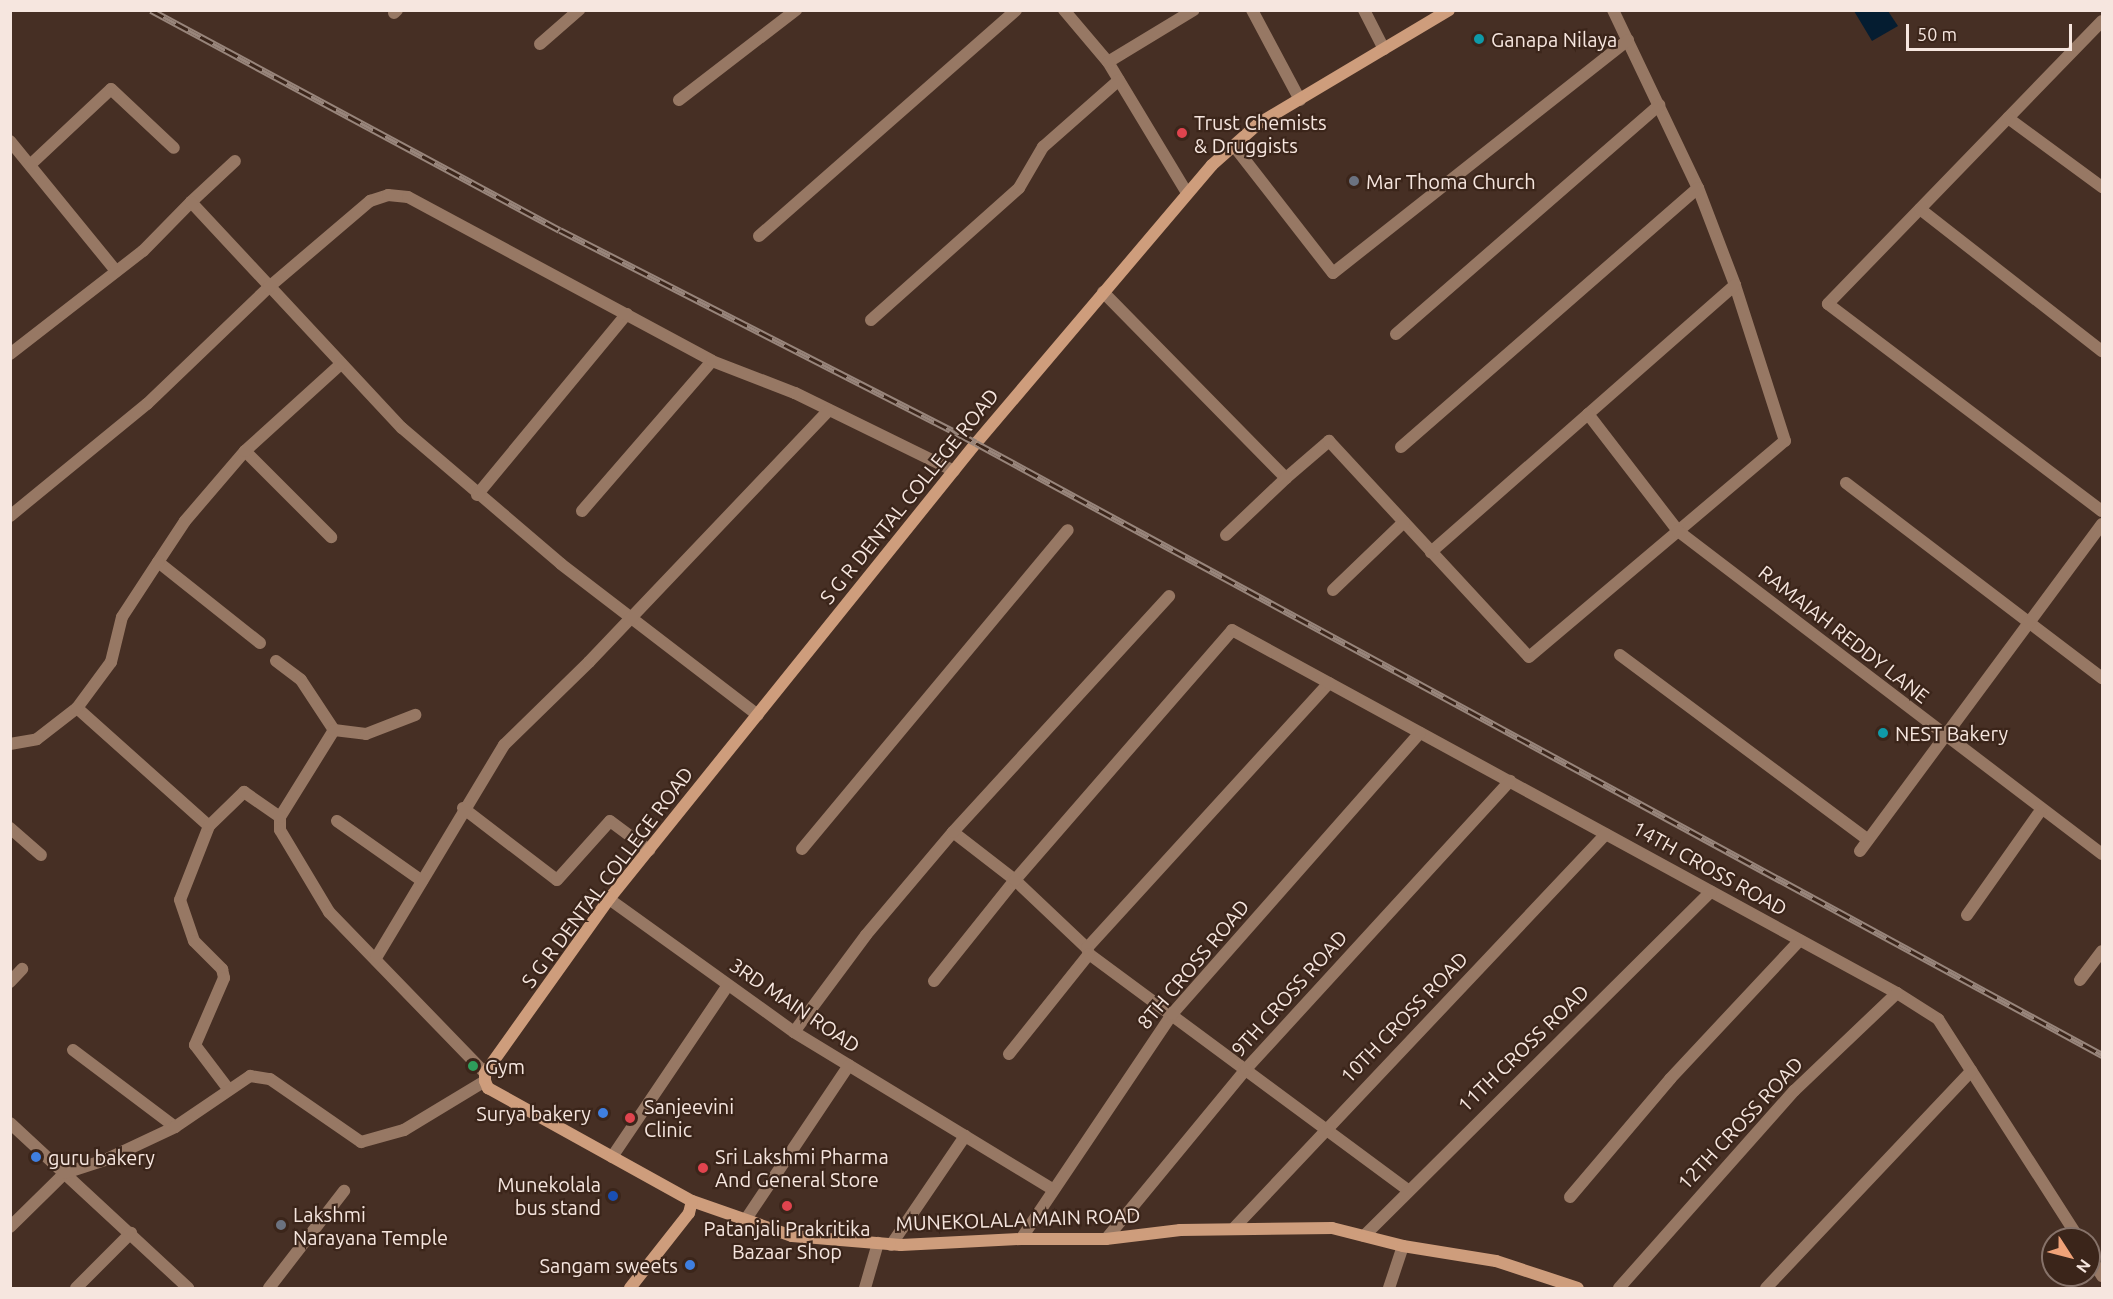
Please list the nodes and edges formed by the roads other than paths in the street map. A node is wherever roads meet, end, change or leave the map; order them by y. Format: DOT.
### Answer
graph roads {
  1 [pos="579,10"];
  2 [pos="796,10"];
  3 [pos="1016,10"];
  4 [pos="1064,10"];
  5 [pos="1194,10"];
  6 [pos="1252,10"];
  7 [pos="1364,10"];
  8 [pos="1449,10"];
  9 [pos="1613,10"];
  10 [pos="2101,24"];
  11 [pos="1628,40"];
  12 [pos="540,44"];
  13 [pos="1384,49"];
  14 [pos="1108,62"];
  15 [pos="1119,80"];
  16 [pos="680,100"];
  17 [pos="1300,100"];
  18 [pos="1659,105"];
  19 [pos="2008,118"];
  20 [pos="10,141"];
  21 [pos="1234,146"];
  22 [pos="174,148"];
  23 [pos="235,161"];
  24 [pos="30,165"];
  25 [pos="2103,187"];
  26 [pos="1698,188"];
  27 [pos="1187,193"];
  28 [pos="191,202"];
  29 [pos="1920,209"];
  30 [pos="759,236"];
  31 [pos="116,271"];
  32 [pos="1735,285"];
  33 [pos="269,287"];
  34 [pos="1103,292"];
  35 [pos="627,314"];
  36 [pos="871,320"];
  37 [pos="1396,334"];
  38 [pos="2103,351"];
  39 [pos="10,354"];
  40 [pos="712,361"];
  41 [pos="341,364"];
  42 [pos="829,410"];
  43 [pos="1588,414"];
  44 [pos="1401,447"];
  45 [pos="245,451"];
  46 [pos="954,471"];
  47 [pos="1286,478"];
  48 [pos="1846,483"];
  49 [pos="477,495"];
  50 [pos="582,511"];
  51 [pos="2103,511"];
  52 [pos="10,516"];
  53 [pos="1404,522"];
  54 [pos="2103,524"];
  55 [pos="1068,530"];
  56 [pos="1678,531"];
  57 [pos="1226,536"];
  58 [pos="331,537"];
  59 [pos="1431,552"];
  60 [pos="158,562"];
  61 [pos="1333,590"];
  62 [pos="1169,596"];
  63 [pos="630,615"];
  64 [pos="2029,622"];
  65 [pos="260,643"];
  66 [pos="1620,655"];
  67 [pos="276,661"];
  68 [pos="2103,678"];
  69 [pos="1329,683"];
  70 [pos="77,708"];
  71 [pos="415,715"];
  72 [pos="758,715"];
  73 [pos="334,730"];
  74 [pos="1420,733"];
  75 [pos="1944,736"];
  76 [pos="10,744"];
  77 [pos="1509,781"];
  78 [pos="463,808"];
  79 [pos="2041,810"];
  80 [pos="280,817"];
  81 [pos="337,821"];
  82 [pos="209,826"];
  83 [pos="10,828"];
  84 [pos="952,832"];
  85 [pos="1606,834"];
  86 [pos="802,849"];
  87 [pos="649,850"];
  88 [pos="2103,854"];
  89 [pos="41,855"];
  90 [pos="1015,880"];
  91 [pos="422,881"];
  92 [pos="1711,891"];
  93 [pos="609,900"];
  94 [pos="1967,915"];
  95 [pos="1800,940"];
  96 [pos="1088,951"];
  97 [pos="2103,951"];
  98 [pos="376,958"];
  99 [pos="22,969"];
  100 [pos="2080,980"];
  101 [pos="934,981"];
  102 [pos="10,982"];
  103 [pos="728,985"];
  104 [pos="1898,993"];
  105 [pos="1172,1014"];
  106 [pos="794,1032"];
  107 [pos="73,1050"];
  108 [pos="1009,1054"];
  109 [pos="849,1065"];
  110 [pos="1246,1069"];
  111 [pos="1971,1071"];
  112 [pos="486,1080"];
  113 [pos="229,1090"];
  114 [pos="10,1123"];
  115 [pos="176,1126"];
  116 [pos="1325,1128"];
  117 [pos="965,1136"];
  118 [pos="612,1157"];
  119 [pos="65,1173"];
  120 [pos="1052,1189"];
  121 [pos="1407,1189"];
  122 [pos="344,1191"];
  123 [pos="1570,1197"];
  124 [pos="692,1201"];
  125 [pos="746,1219"];
  126 [pos="10,1227"];
  127 [pos="2071,1227"];
  128 [pos="1233,1229"];
  129 [pos="131,1233"];
  130 [pos="1364,1236"];
  131 [pos="1021,1239"];
  132 [pos="1106,1239"];
  133 [pos="878,1243"];
  134 [pos="891,1245"];
  135 [pos="1403,1246"];
  136 [pos="76,1288"];
  137 [pos="188,1288"];
  138 [pos="269,1288"];
  139 [pos="630,1288"];
  140 [pos="865,1288"];
  141 [pos="1389,1288"];
  142 [pos="1578,1288"];
  143 [pos="1619,1288"];
  144 [pos="1766,1288"];
  1 -- 12 [label="street"];
  2 -- 16 [label="street"];
  3 -- 30 [label="street"];
  4 -- 14 [label="street"];
  5 -- 14 [label="street"];
  6 -- 17 [label="street"];
  7 -- 13 [label="street"];
  8 -- 13 [label="street, S G R DENTAL COLLEGE ROAD"];
  9 -- 11 [label="street"];
  10 -- 19 [label="street"];
  11 -- 18 [label="street"];
  11 -- 21 [label="street"];
  13 -- 17 [label="street, S G R DENTAL COLLEGE ROAD"];
  14 -- 15 [label="street"];
  15 -- 27 [label="street"];
  15 -- 36 [label="street"];
  17 -- 21 [label="street, S G R DENTAL COLLEGE ROAD"];
  18 -- 26 [label="street"];
  18 -- 37 [label="street"];
  19 -- 25 [label="street"];
  19 -- 29 [label="street"];
  20 -- 24 [label="street"];
  21 -- 27 [label="street, S G R DENTAL COLLEGE ROAD"];
  22 -- 24 [label="street"];
  23 -- 28 [label="street"];
  24 -- 31 [label="street"];
  26 -- 32 [label="street"];
  26 -- 44 [label="street"];
  27 -- 34 [label="street, S G R DENTAL COLLEGE ROAD"];
  28 -- 31 [label="street"];
  28 -- 33 [label="street"];
  29 -- 38 [label="street"];
  29 -- 51 [label="street"];
  31 -- 39 [label="street"];
  32 -- 43 [label="street"];
  32 -- 56 [label="street"];
  33 -- 35 [label="street"];
  33 -- 41 [label="street"];
  33 -- 52 [label="street"];
  34 -- 46 [label="street, S G R DENTAL COLLEGE ROAD"];
  34 -- 47 [label="street"];
  35 -- 40 [label="street"];
  35 -- 49 [label="street"];
  40 -- 42 [label="street"];
  40 -- 50 [label="street"];
  41 -- 45 [label="street"];
  41 -- 49 [label="street"];
  42 -- 46 [label="street"];
  42 -- 63 [label="street"];
  43 -- 56 [label="street, RAMAIAH REDDY LANE"];
  43 -- 59 [label="street"];
  45 -- 58 [label="street"];
  45 -- 60 [label="street"];
  46 -- 72 [label="street, S G R DENTAL COLLEGE ROAD"];
  47 -- 53 [label="street"];
  47 -- 57 [label="street"];
  48 -- 64 [label="street"];
  49 -- 63 [label="street"];
  53 -- 59 [label="street"];
  53 -- 61 [label="street"];
  54 -- 64 [label="street"];
  55 -- 86 [label="street"];
  56 -- 59 [label="street"];
  56 -- 75 [label="street, RAMAIAH REDDY LANE"];
  60 -- 65 [label="street"];
  60 -- 70 [label="street"];
  62 -- 84 [label="street"];
  63 -- 72 [label="street"];
  63 -- 78 [label="street"];
  64 -- 68 [label="street"];
  64 -- 75 [label="street"];
  66 -- 75 [label="street"];
  67 -- 73 [label="street"];
  69 -- 74 [label="street, 14TH CROSS ROAD"];
  69 -- 90 [label="street, 14TH CROSS ROAD"];
  69 -- 96 [label="street"];
  70 -- 76 [label="street"];
  70 -- 82 [label="street"];
  71 -- 73 [label="street"];
  72 -- 87 [label="street, S G R DENTAL COLLEGE ROAD"];
  73 -- 80 [label="street"];
  74 -- 77 [label="street, 14TH CROSS ROAD"];
  74 -- 105 [label="street, 8TH CROSS ROAD"];
  75 -- 79 [label="street, RAMAIAH REDDY LANE"];
  77 -- 85 [label="street, 14TH CROSS ROAD"];
  77 -- 110 [label="street, 9TH CROSS ROAD"];
  78 -- 87 [label="street"];
  78 -- 91 [label="street"];
  79 -- 88 [label="street, RAMAIAH REDDY LANE"];
  79 -- 94 [label="street"];
  80 -- 82 [label="street"];
  80 -- 98 [label="street"];
  81 -- 91 [label="street"];
  82 -- 113 [label="street"];
  83 -- 89 [label="street"];
  84 -- 90 [label="street"];
  84 -- 106 [label="street"];
  85 -- 92 [label="street, 14TH CROSS ROAD"];
  85 -- 116 [label="street, 10TH CROSS ROAD"];
  87 -- 93 [label="street, S G R DENTAL COLLEGE ROAD"];
  90 -- 96 [label="street"];
  90 -- 101 [label="street"];
  91 -- 98 [label="street"];
  92 -- 95 [label="street, 14TH CROSS ROAD"];
  92 -- 121 [label="street, 11TH CROSS ROAD"];
  93 -- 103 [label="street, 3RD MAIN ROAD"];
  93 -- 112 [label="street, S G R DENTAL COLLEGE ROAD"];
  95 -- 104 [label="street, 14TH CROSS ROAD"];
  95 -- 123 [label="street"];
  96 -- 105 [label="street"];
  96 -- 108 [label="street"];
  97 -- 100 [label="street"];
  98 -- 112 [label="street"];
  99 -- 102 [label="street"];
  103 -- 106 [label="street, 3RD MAIN ROAD"];
  103 -- 118 [label="street"];
  104 -- 111 [label="street, 14TH CROSS ROAD"];
  104 -- 143 [label="street, 12TH CROSS ROAD"];
  105 -- 110 [label="street"];
  105 -- 120 [label="street, 8TH CROSS ROAD"];
  106 -- 109 [label="street, 3RD MAIN ROAD"];
  107 -- 115 [label="street"];
  109 -- 117 [label="street, 3RD MAIN ROAD"];
  109 -- 125 [label="street"];
  110 -- 116 [label="street"];
  110 -- 132 [label="street, 9TH CROSS ROAD"];
  111 -- 127 [label="street, 14TH CROSS ROAD"];
  111 -- 144 [label="street"];
  112 -- 113 [label="street"];
  112 -- 118 [label="street, MUNEKOLALA MAIN ROAD"];
  113 -- 115 [label="street"];
  114 -- 119 [label="street"];
  115 -- 119 [label="street"];
  116 -- 121 [label="street"];
  116 -- 128 [label="street, 10TH CROSS ROAD"];
  117 -- 120 [label="street, 3RD MAIN ROAD"];
  117 -- 134 [label="street"];
  118 -- 124 [label="street, MUNEKOLALA MAIN ROAD"];
  119 -- 126 [label="street"];
  119 -- 129 [label="street"];
  120 -- 131 [label="street, 8TH CROSS ROAD"];
  121 -- 130 [label="street, 11TH CROSS ROAD"];
  122 -- 138 [label="street"];
  124 -- 125 [label="street, MUNEKOLALA MAIN ROAD"];
  124 -- 139 [label="street"];
  125 -- 133 [label="street, MUNEKOLALA MAIN ROAD"];
  128 -- 130 [label="street, MUNEKOLALA MAIN ROAD"];
  128 -- 132 [label="street, MUNEKOLALA MAIN ROAD"];
  129 -- 136 [label="street"];
  129 -- 137 [label="street"];
  130 -- 135 [label="street, MUNEKOLALA MAIN ROAD"];
  131 -- 132 [label="street, MUNEKOLALA MAIN ROAD"];
  131 -- 134 [label="street, MUNEKOLALA MAIN ROAD"];
  133 -- 134 [label="street, MUNEKOLALA MAIN ROAD"];
  133 -- 140 [label="street"];
  135 -- 141 [label="street"];
  135 -- 142 [label="street, MUNEKOLALA MAIN ROAD"];
}
